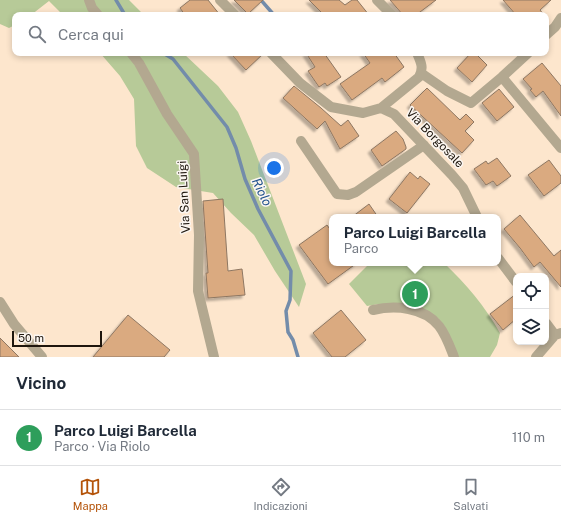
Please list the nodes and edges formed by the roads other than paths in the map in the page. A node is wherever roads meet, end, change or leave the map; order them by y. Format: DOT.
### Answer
graph roads {
  1 [pos="89,0"];
  2 [pos="220,0"];
  3 [pos="377,0"];
  4 [pos="95,12"];
  5 [pos="232,12"];
  6 [pos="389,12"];
  7 [pos="561,18"];
  8 [pos="549,32"];
  9 [pos="133,56"];
  10 [pos="274,56"];
  11 [pos="418,56"];
  12 [pos="525,56"];
  13 [pos="421,73"];
  14 [pos="502,77"];
  15 [pos="380,108"];
  16 [pos="301,141"];
  17 [pos="424,145"];
  18 [pos="561,148"];
  19 [pos="476,214"];
  20 [pos="501,262"];
  21 [pos="513,278"];
  22 [pos="0,302"];
  23 [pos="373,310"];
  24 [pos="549,326"];
  25 [pos="558,334"];
  26 [pos="42,357"];
  27 [pos="214,357"];
  28 [pos="454,357"];
  29 [pos="536,357"];
  1 -- 4 [label="street"];
  2 -- 5 [label="street"];
  3 -- 6 [label="street"];
  7 -- 8 [label="street"];
  9 -- 27 [label="street, Via San Luigi"];
  10 -- 15 [label="street"];
  11 -- 13 [label="street"];
  12 -- 14 [label="street"];
  13 -- 14 [label="street"];
  13 -- 15 [label="street"];
  14 -- 18 [label="street"];
  15 -- 17 [label="street, Via Borgosale"];
  16 -- 17 [label="street"];
  17 -- 19 [label="street, Via Borgosale"];
  20 -- 21 [label="street"];
  22 -- 26 [label="street"];
  23 -- 28 [label="street"];
  24 -- 25 [label="street"];
  25 -- 29 [label="street"];
}
